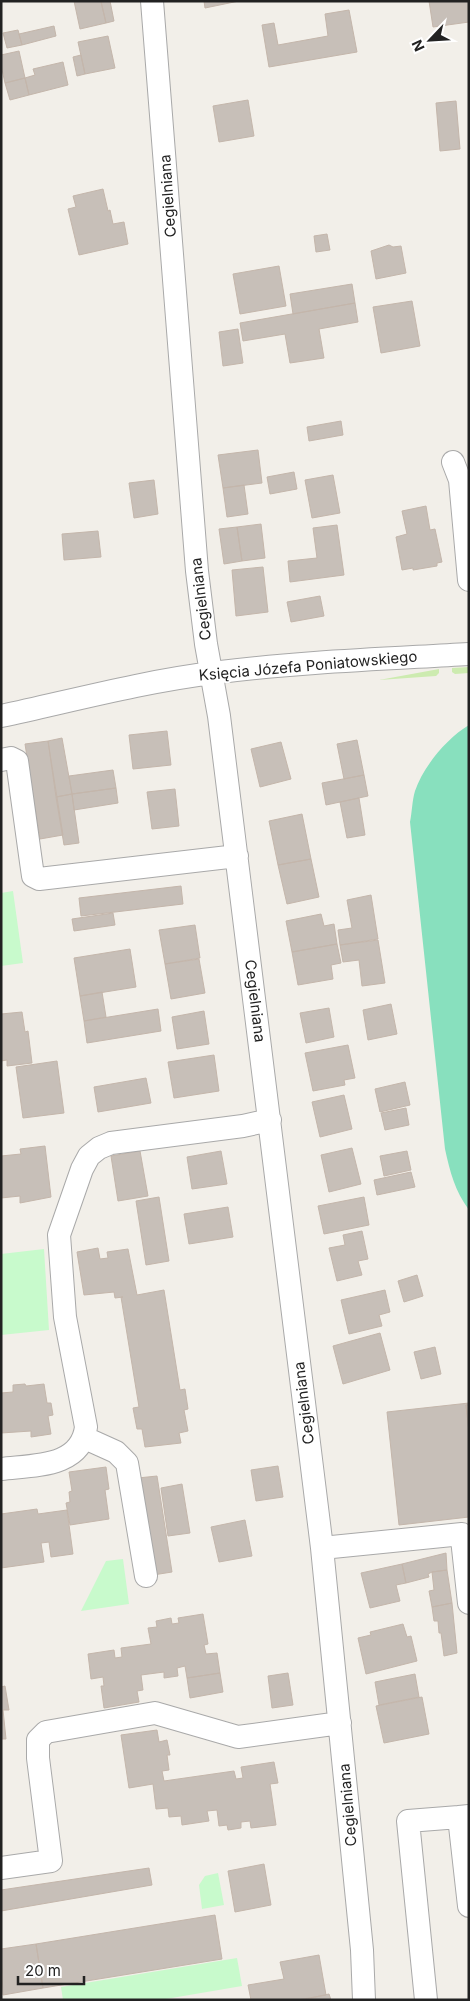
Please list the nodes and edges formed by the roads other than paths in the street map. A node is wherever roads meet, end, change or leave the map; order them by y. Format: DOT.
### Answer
graph roads {
  1 [pos="152,1"];
  2 [pos="453,462"];
  3 [pos="469,580"];
  4 [pos="469,654"];
  5 [pos="212,673"];
  6 [pos="1,716"];
  7 [pos="1,760"];
  8 [pos="237,856"];
  9 [pos="270,1120"];
  10 [pos="85,1438"];
  11 [pos="1,1469"];
  12 [pos="466,1539"];
  13 [pos="322,1548"];
  14 [pos="146,1576"];
  15 [pos="469,1603"];
  16 [pos="340,1723"];
  17 [pos="464,1817"];
  18 [pos="1,1868"];
  19 [pos="469,1906"];
  20 [pos="364,2000"];
  21 [pos="426,2000"];
  1 -- 5 [label="street, Cegielniana"];
  2 -- 3 [label="street"];
  4 -- 5 [label="street, Księcia Józefa Poniatowskiego"];
  5 -- 6 [label="street, Księcia Józefa Poniatowskiego"];
  5 -- 8 [label="street, Cegielniana"];
  7 -- 8 [label="street"];
  8 -- 9 [label="street, Cegielniana"];
  9 -- 10 [label="street"];
  9 -- 13 [label="street, Cegielniana"];
  10 -- 11 [label="street"];
  10 -- 14 [label="street"];
  12 -- 13 [label="street"];
  12 -- 15 [label="street"];
  13 -- 16 [label="street, Cegielniana"];
  16 -- 18 [label="street"];
  16 -- 20 [label="street, Cegielniana"];
  17 -- 19 [label="street"];
  17 -- 21 [label="street"];
}
